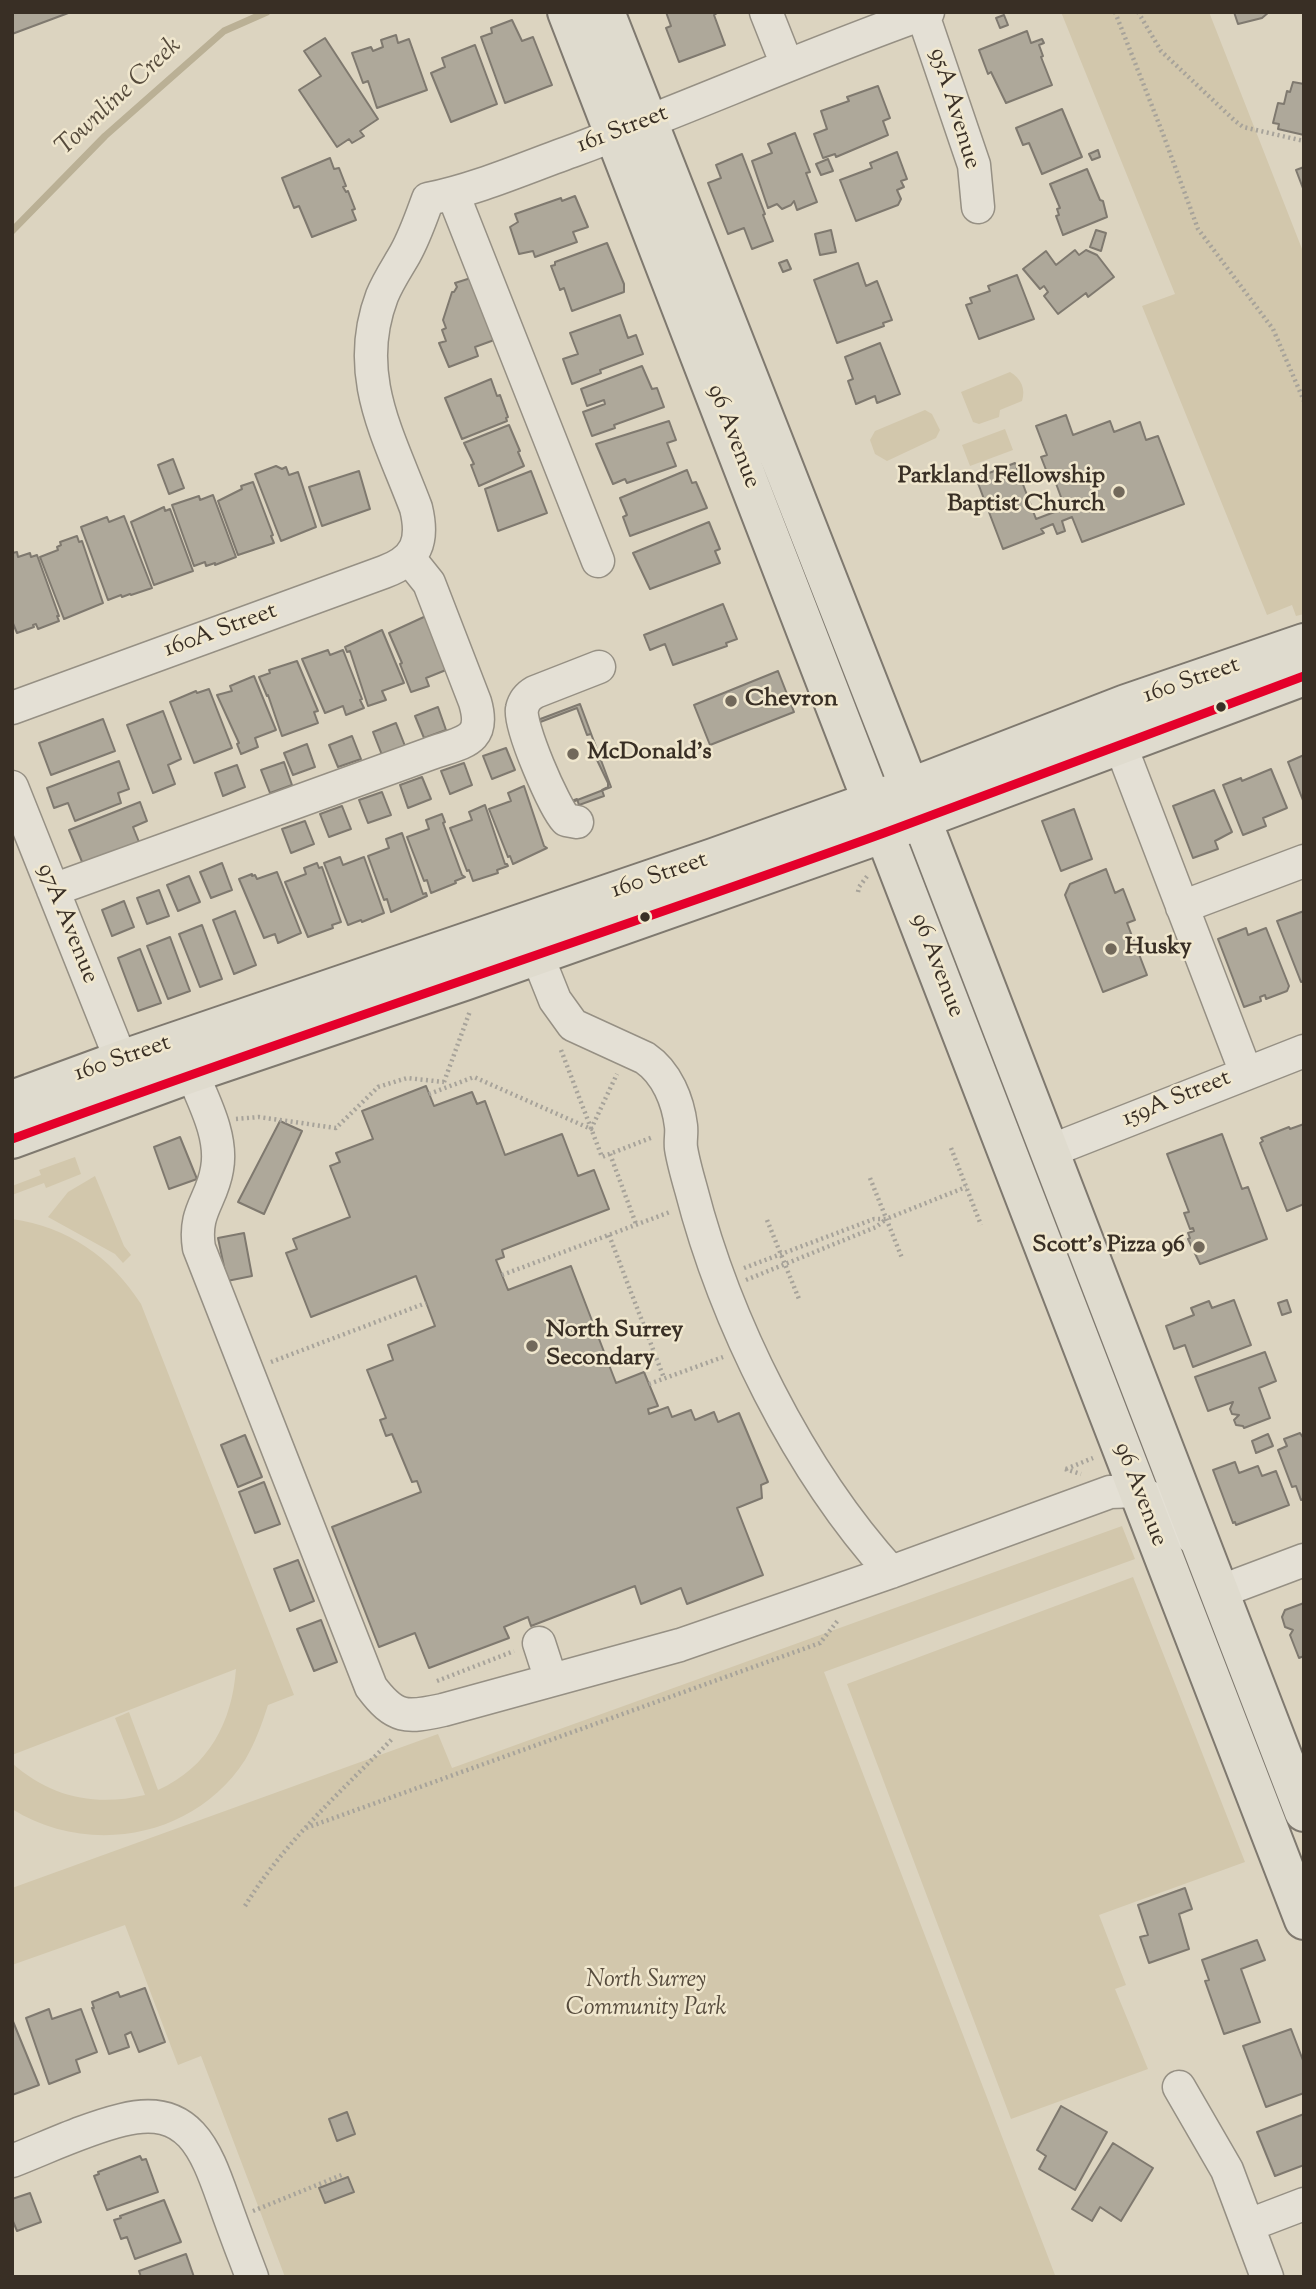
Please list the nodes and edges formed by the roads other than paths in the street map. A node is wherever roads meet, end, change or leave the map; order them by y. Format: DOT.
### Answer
graph roads {
  1 [pos="567,12"];
  2 [pos="605,12"];
  3 [pos="766,12"];
  4 [pos="924,13"];
  5 [pos="787,65"];
  6 [pos="631,128"];
  7 [pos="453,194"];
  8 [pos="978,207"];
  9 [pos="414,549"];
  10 [pos="598,561"];
  11 [pos="1304,643"];
  12 [pos="599,667"];
  13 [pos="1304,676"];
  14 [pos="12,708"];
  15 [pos="1120,744"];
  16 [pos="12,786"];
  17 [pos="915,804"];
  18 [pos="878,817"];
  19 [pos="577,822"];
  20 [pos="1304,860"];
  21 [pos="53,890"];
  22 [pos="1182,907"];
  23 [pos="537,955"];
  24 [pos="1304,1051"];
  25 [pos="121,1060"];
  26 [pos="192,1073"];
  27 [pos="1246,1073"];
  28 [pos="12,1100"];
  29 [pos="12,1139"];
  30 [pos="1050,1151"];
  31 [pos="1137,1491"];
  32 [pos="1203,1552"];
  33 [pos="1304,1560"];
  34 [pos="891,1572"];
  35 [pos="1219,1592"];
  36 [pos="527,1647"];
  37 [pos="551,1681"];
  38 [pos="1304,1812"];
  39 [pos="1304,1920"];
  40 [pos="1179,2087"];
  41 [pos="12,2161"];
  42 [pos="1304,2204"];
  43 [pos="1248,2225"];
  44 [pos="252,2277"];
  45 [pos="1267,2277"];
  1 -- 6 [label="main road, 96 Avenue"];
  2 -- 6 [label="main road, 96 Avenue"];
  3 -- 5 [label="street"];
  4 -- 5 [label="street, 161 Street"];
  4 -- 8 [label="street, 95A Avenue"];
  5 -- 6 [label="street, 161 Street"];
  6 -- 7 [label="street, 161 Street"];
  6 -- 17 [label="main road, 96 Avenue"];
  6 -- 18 [label="main road, 96 Avenue"];
  7 -- 9 [label="street, 161 Street"];
  7 -- 10 [label="street"];
  9 -- 14 [label="street, 160A Street"];
  9 -- 21 [label="street"];
  11 -- 17 [label="main road, 160 Street"];
  12 -- 19 [label="street"];
  13 -- 15 [label="main road, 160 Street"];
  15 -- 17 [label="main road, 160 Street"];
  15 -- 22 [label="street"];
  16 -- 21 [label="street, 97A Avenue"];
  17 -- 18 [label="main road, 160 Street"];
  17 -- 30 [label="main road, 96 Avenue"];
  18 -- 23 [label="main road, 160 Street"];
  18 -- 25 [label="main road, 160 Street"];
  18 -- 31 [label="main road, 96 Avenue"];
  20 -- 22 [label="street"];
  21 -- 25 [label="street, 97A Avenue"];
  22 -- 27 [label="street"];
  23 -- 26 [label="main road, 160 Street"];
  23 -- 34 [label="street"];
  24 -- 27 [label="street, 159A Street"];
  25 -- 28 [label="main road, 160 Street"];
  26 -- 29 [label="main road, 160 Street"];
  26 -- 37 [label="street"];
  27 -- 30 [label="street, 159A Street"];
  30 -- 32 [label="main road, 96 Avenue"];
  31 -- 32 [label="street"];
  31 -- 34 [label="street"];
  31 -- 39 [label="main road, 96 Avenue"];
  32 -- 35 [label="main road, 96 Avenue"];
  33 -- 35 [label="street"];
  34 -- 37 [label="street"];
  35 -- 38 [label="main road, 96 Avenue"];
  36 -- 37 [label="street"];
  40 -- 43 [label="street"];
  41 -- 44 [label="street"];
  42 -- 43 [label="street"];
  43 -- 45 [label="street"];
}
